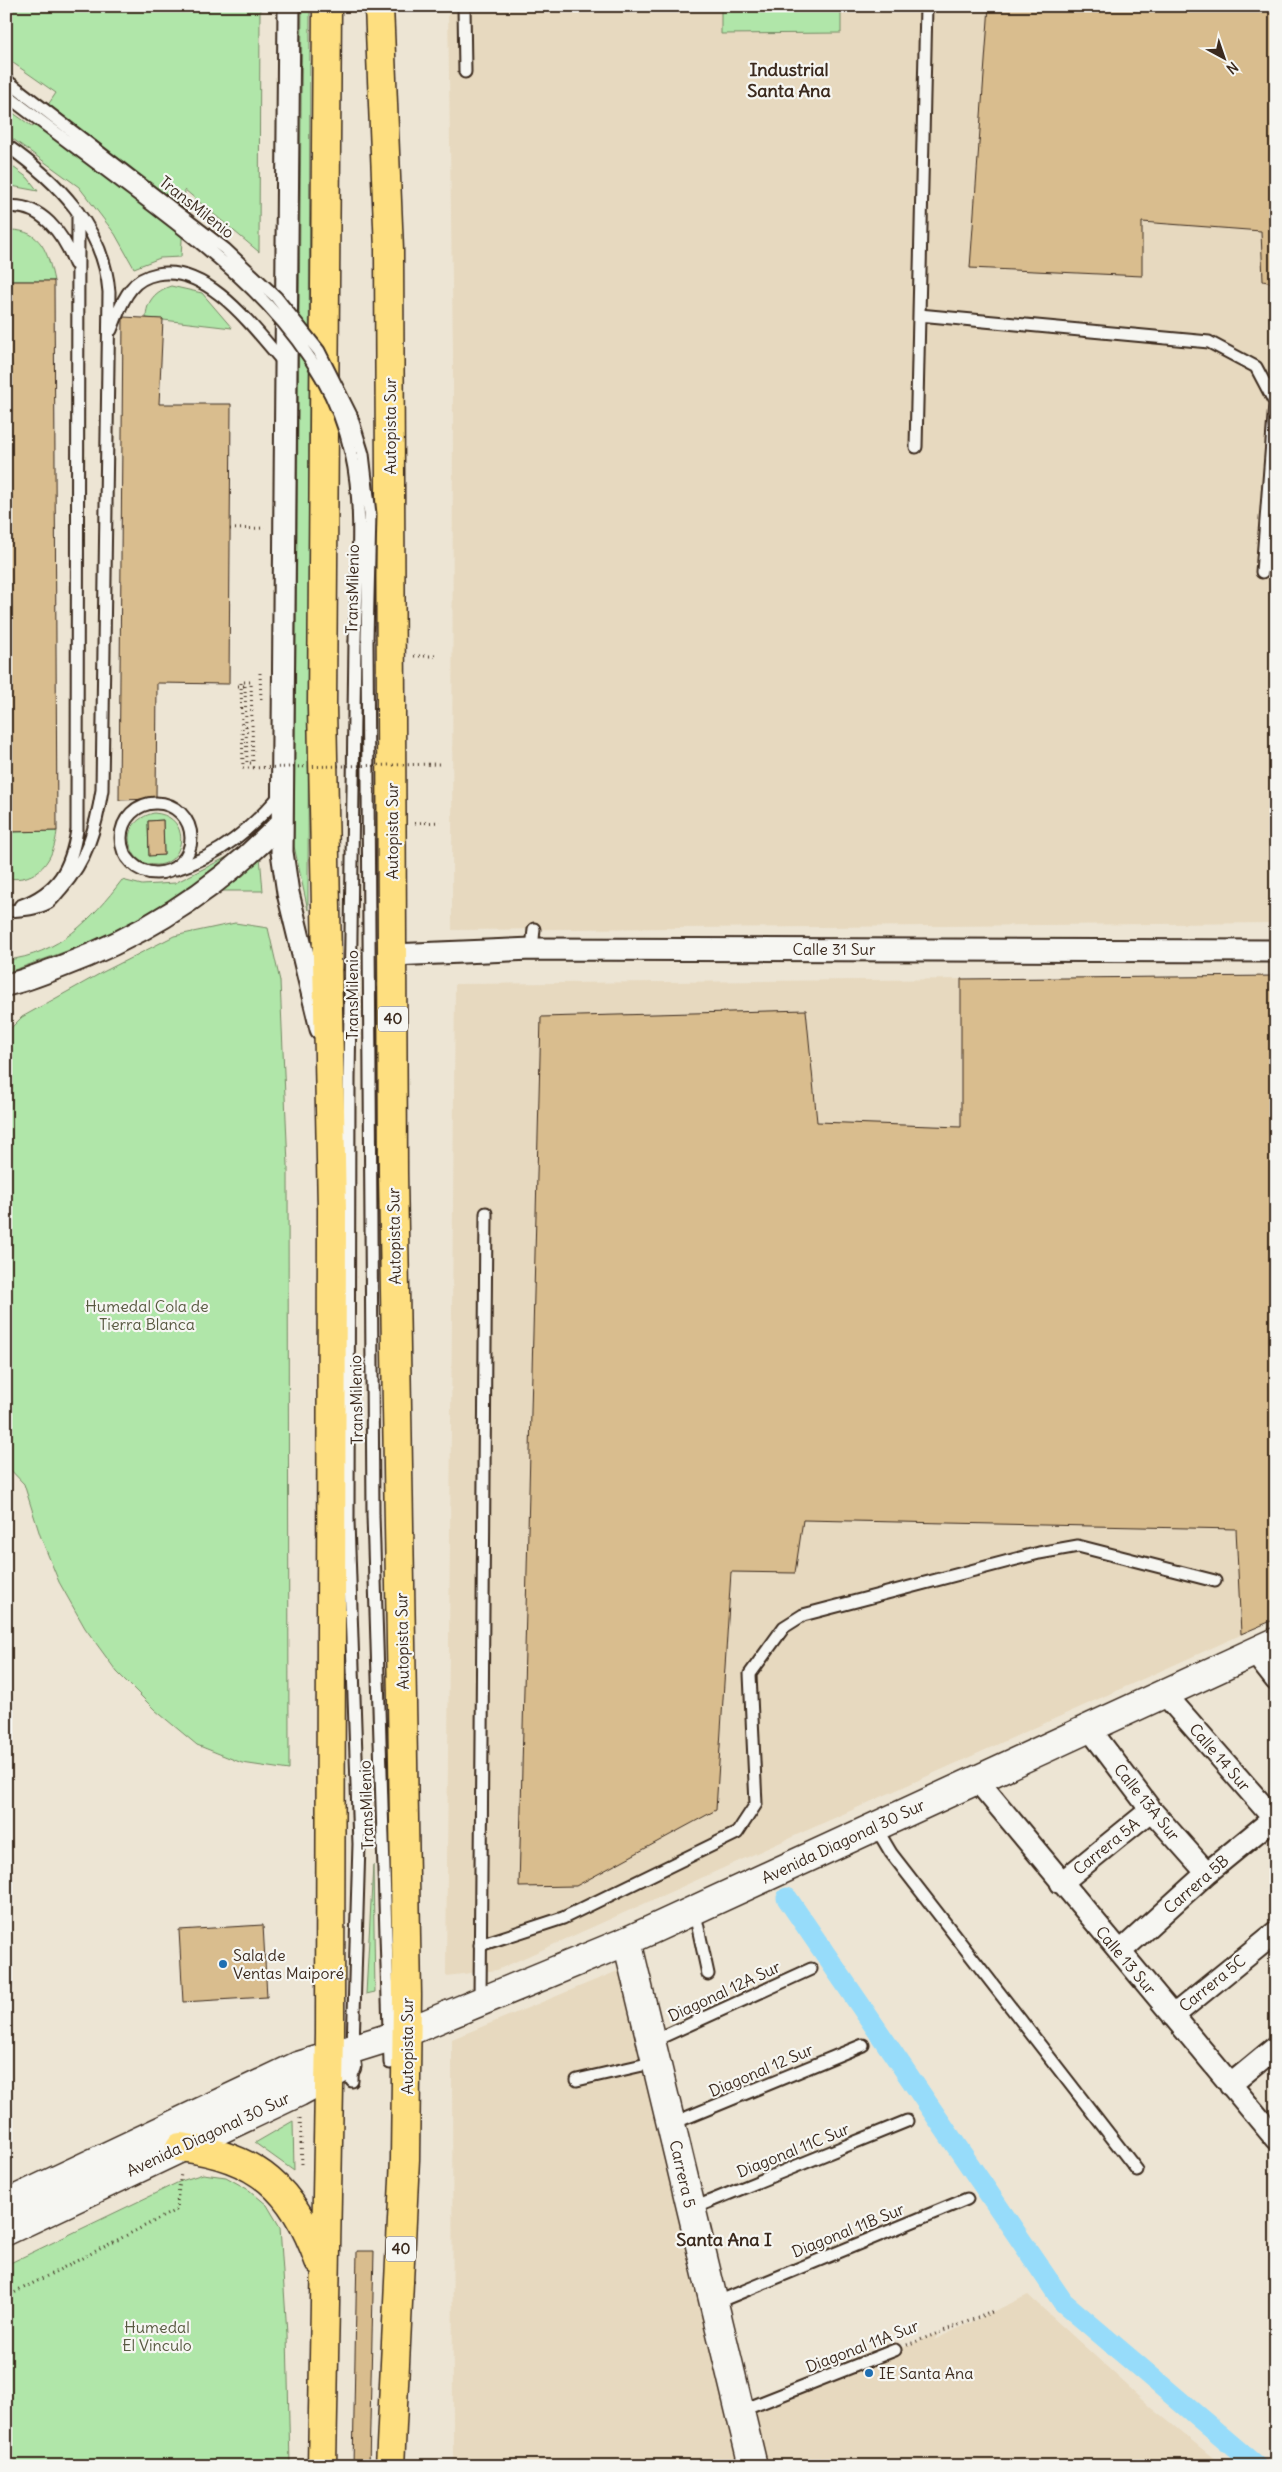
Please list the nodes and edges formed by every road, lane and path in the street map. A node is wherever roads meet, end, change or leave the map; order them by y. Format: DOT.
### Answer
graph roads {
  1 [pos="289,6"];
  2 [pos="327,6"];
  3 [pos="379,6"];
  4 [pos="464,6"];
  5 [pos="926,6"];
  6 [pos="465,72"];
  7 [pos="6,80"];
  8 [pos="6,95"];
  9 [pos="6,145"];
  10 [pos="6,207"];
  11 [pos="78,212"];
  12 [pos="78,270"];
  13 [pos="919,315"];
  14 [pos="108,339"];
  15 [pos="285,364"];
  16 [pos="916,446"];
  17 [pos="268,528"];
  18 [pos="230,529"];
  19 [pos="1262,572"];
  20 [pos="413,656"];
  21 [pos="436,656"];
  22 [pos="238,686"];
  23 [pos="440,764"];
  24 [pos="282,793"];
  25 [pos="442,822"];
  26 [pos="281,823"];
  27 [pos="413,823"];
  28 [pos="167,872"];
  29 [pos="6,911"];
  30 [pos="1276,950"];
  31 [pos="392,955"];
  32 [pos="6,985"];
  33 [pos="329,1063"];
  34 [pos="486,1213"];
  35 [pos="1215,1581"];
  36 [pos="1265,1647"];
  37 [pos="1276,1680"];
  38 [pos="1164,1693"];
  39 [pos="1089,1728"];
  40 [pos="977,1780"];
  41 [pos="1151,1810"];
  42 [pos="1273,1814"];
  43 [pos="875,1826"];
  44 [pos="1207,1873"];
  45 [pos="1061,1883"];
  46 [pos="694,1909"];
  47 [pos="1276,1932"];
  48 [pos="626,1941"];
  49 [pos="480,1944"];
  50 [pos="1120,1952"];
  51 [pos="811,1969"];
  52 [pos="708,1974"];
  53 [pos="480,2003"];
  54 [pos="1173,2016"];
  55 [pos="394,2044"];
  56 [pos="863,2045"];
  57 [pos="1276,2047"];
  58 [pos="654,2052"];
  59 [pos="344,2065"];
  60 [pos="577,2080"];
  61 [pos="1230,2085"];
  62 [pos="907,2121"];
  63 [pos="671,2124"];
  64 [pos="1276,2139"];
  65 [pos="183,2161"];
  66 [pos="1137,2170"];
  67 [pos="172,2174"];
  68 [pos="967,2199"];
  69 [pos="6,2204"];
  70 [pos="691,2209"];
  71 [pos="6,2231"];
  72 [pos="325,2277"];
  73 [pos="6,2297"];
  74 [pos="714,2303"];
  75 [pos="996,2311"];
  76 [pos="895,2350"];
  77 [pos="739,2407"];
  78 [pos="322,2466"];
  79 [pos="390,2466"];
  80 [pos="753,2466"];
  1 -- 15 [label="street"];
  2 -- 33 [label="highway"];
  3 -- 31 [label="highway, Autopista Sur / 40"];
  4 -- 6 [label="lane"];
  5 -- 13 [label="lane"];
  7 -- 55 [label="lane, TransMilenio, bridge"];
  8 -- 59 [label="lane, TransMilenio, bridge"];
  9 -- 11 [label="lane"];
  10 -- 12 [label="lane"];
  11 -- 12 [label="lane"];
  11 -- 14 [label="lane"];
  12 -- 29 [label="lane"];
  13 -- 16 [label="lane"];
  13 -- 19 [label="lane"];
  14 -- 15 [label="lane"];
  14 -- 29 [label="lane"];
  15 -- 24 [label="street"];
  17 -- 18 [label="path"];
  20 -- 21 [label="path"];
  22 -- 23 [label="path, bridge"];
  24 -- 26 [label="street"];
  24 -- 28 [label="lane"];
  25 -- 27 [label="path"];
  26 -- 32 [label="street"];
  26 -- 33 [label="street"];
  28 -- 28 [label="lane"];
  30 -- 31 [label="street, Calle 31 Sur"];
  31 -- 55 [label="highway, Autopista Sur / 40"];
  33 -- 59 [label="highway"];
  34 -- 49 [label="lane"];
  35 -- 49 [label="lane"];
  36 -- 37 [label="street"];
  36 -- 38 [label="street, Avenida Diagonal 30 Sur"];
  38 -- 39 [label="street, Avenida Diagonal 30 Sur"];
  38 -- 42 [label="street, Calle 14 Sur"];
  39 -- 40 [label="street, Avenida Diagonal 30 Sur"];
  39 -- 41 [label="street, Calle 13A Sur"];
  40 -- 43 [label="street, Avenida Diagonal 30 Sur"];
  40 -- 45 [label="street, Calle 13 Sur"];
  41 -- 44 [label="street, Calle 13A Sur"];
  41 -- 45 [label="street, Carrera 5A"];
  42 -- 44 [label="street, Carrera 5B"];
  43 -- 46 [label="street, Avenida Diagonal 30 Sur"];
  43 -- 66 [label="lane"];
  44 -- 50 [label="street, Carrera 5B"];
  45 -- 50 [label="street, Calle 13 Sur"];
  46 -- 48 [label="street, Avenida Diagonal 30 Sur"];
  46 -- 52 [label="lane"];
  47 -- 54 [label="street, Carrera 5C"];
  48 -- 53 [label="street, Avenida Diagonal 30 Sur"];
  48 -- 58 [label="street, Carrera 5"];
  49 -- 53 [label="lane"];
  50 -- 54 [label="street, Calle 13 Sur"];
  51 -- 58 [label="lane, Diagonal 12A Sur"];
  53 -- 55 [label="street, Avenida Diagonal 30 Sur"];
  54 -- 61 [label="street, Calle 13 Sur"];
  55 -- 59 [label="street, Avenida Diagonal 30 Sur"];
  55 -- 79 [label="highway, Autopista Sur / 40"];
  56 -- 63 [label="lane, Diagonal 12 Sur"];
  57 -- 61 [label="street"];
  58 -- 60 [label="lane, Diagonal 12A Sur"];
  58 -- 63 [label="street, Carrera 5"];
  59 -- 65 [label="street, Avenida Diagonal 30 Sur"];
  59 -- 69 [label="street, Avenida Diagonal 30 Sur"];
  59 -- 72 [label="highway"];
  61 -- 64 [label="street, Calle 13 Sur"];
  62 -- 70 [label="lane, Diagonal 11C Sur"];
  63 -- 70 [label="street, Carrera 5"];
  65 -- 67 [label="path"];
  65 -- 71 [label="street, Avenida Diagonal 30 Sur"];
  65 -- 72 [label="highway"];
  65 -- 73 [label="path"];
  68 -- 74 [label="lane, Diagonal 11B Sur"];
  70 -- 74 [label="street, Carrera 5"];
  72 -- 78 [label="highway"];
  74 -- 77 [label="street, Carrera 5"];
  75 -- 76 [label="path, Diagonal 11A Sur"];
  76 -- 77 [label="lane, Diagonal 11A Sur"];
  77 -- 80 [label="street, Carrera 5"];
}
